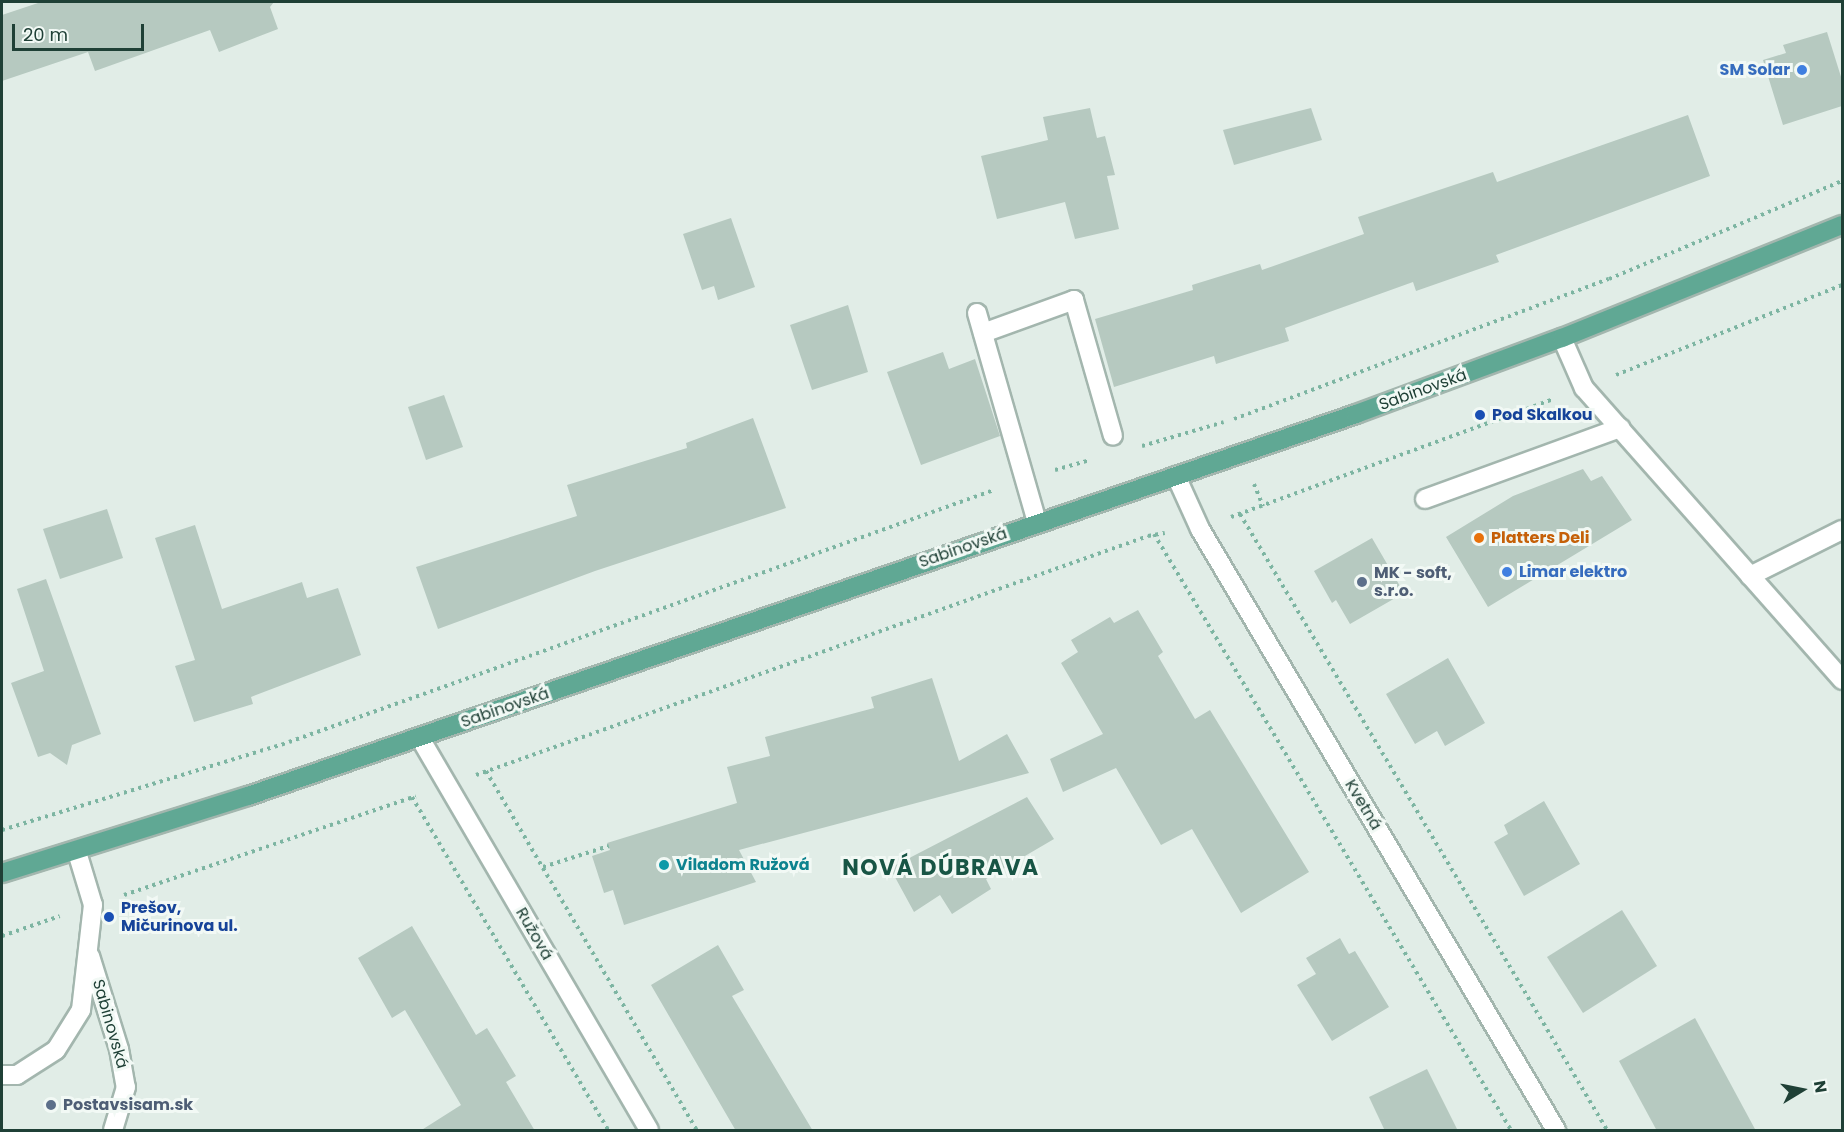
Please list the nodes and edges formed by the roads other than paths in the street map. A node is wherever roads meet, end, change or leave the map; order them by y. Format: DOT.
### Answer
graph roads {
  1 [pos="1842,225"];
  2 [pos="977,313"];
  3 [pos="983,333"];
  4 [pos="1562,338"];
  5 [pos="1620,428"];
  6 [pos="1113,436"];
  7 [pos="1176,476"];
  8 [pos="1425,499"];
  9 [pos="1037,522"];
  10 [pos="1842,530"];
  11 [pos="1750,576"];
  12 [pos="1842,680"];
  13 [pos="420,738"];
  14 [pos="77,852"];
  15 [pos="2,873"];
  16 [pos="89,951"];
  17 [pos="2,1075"];
  18 [pos="113,1131"];
  19 [pos="649,1131"];
  20 [pos="1556,1131"];
  1 -- 4 [label="main road, Sabinovská"];
  2 -- 3 [label="street"];
  3 -- 6 [label="street"];
  3 -- 9 [label="street"];
  4 -- 5 [label="street"];
  4 -- 7 [label="main road, Sabinovská"];
  5 -- 8 [label="street"];
  5 -- 11 [label="street"];
  7 -- 9 [label="main road, Sabinovská"];
  7 -- 20 [label="street, Kvetná"];
  9 -- 13 [label="main road, Sabinovská"];
  10 -- 11 [label="street"];
  11 -- 12 [label="street"];
  13 -- 14 [label="main road, Sabinovská"];
  13 -- 19 [label="street, Ružová"];
  14 -- 15 [label="main road, Sabinovská"];
  14 -- 16 [label="street, Sabinovská"];
  16 -- 17 [label="street, Sabinovská"];
  16 -- 18 [label="street, Sabinovská"];
}
